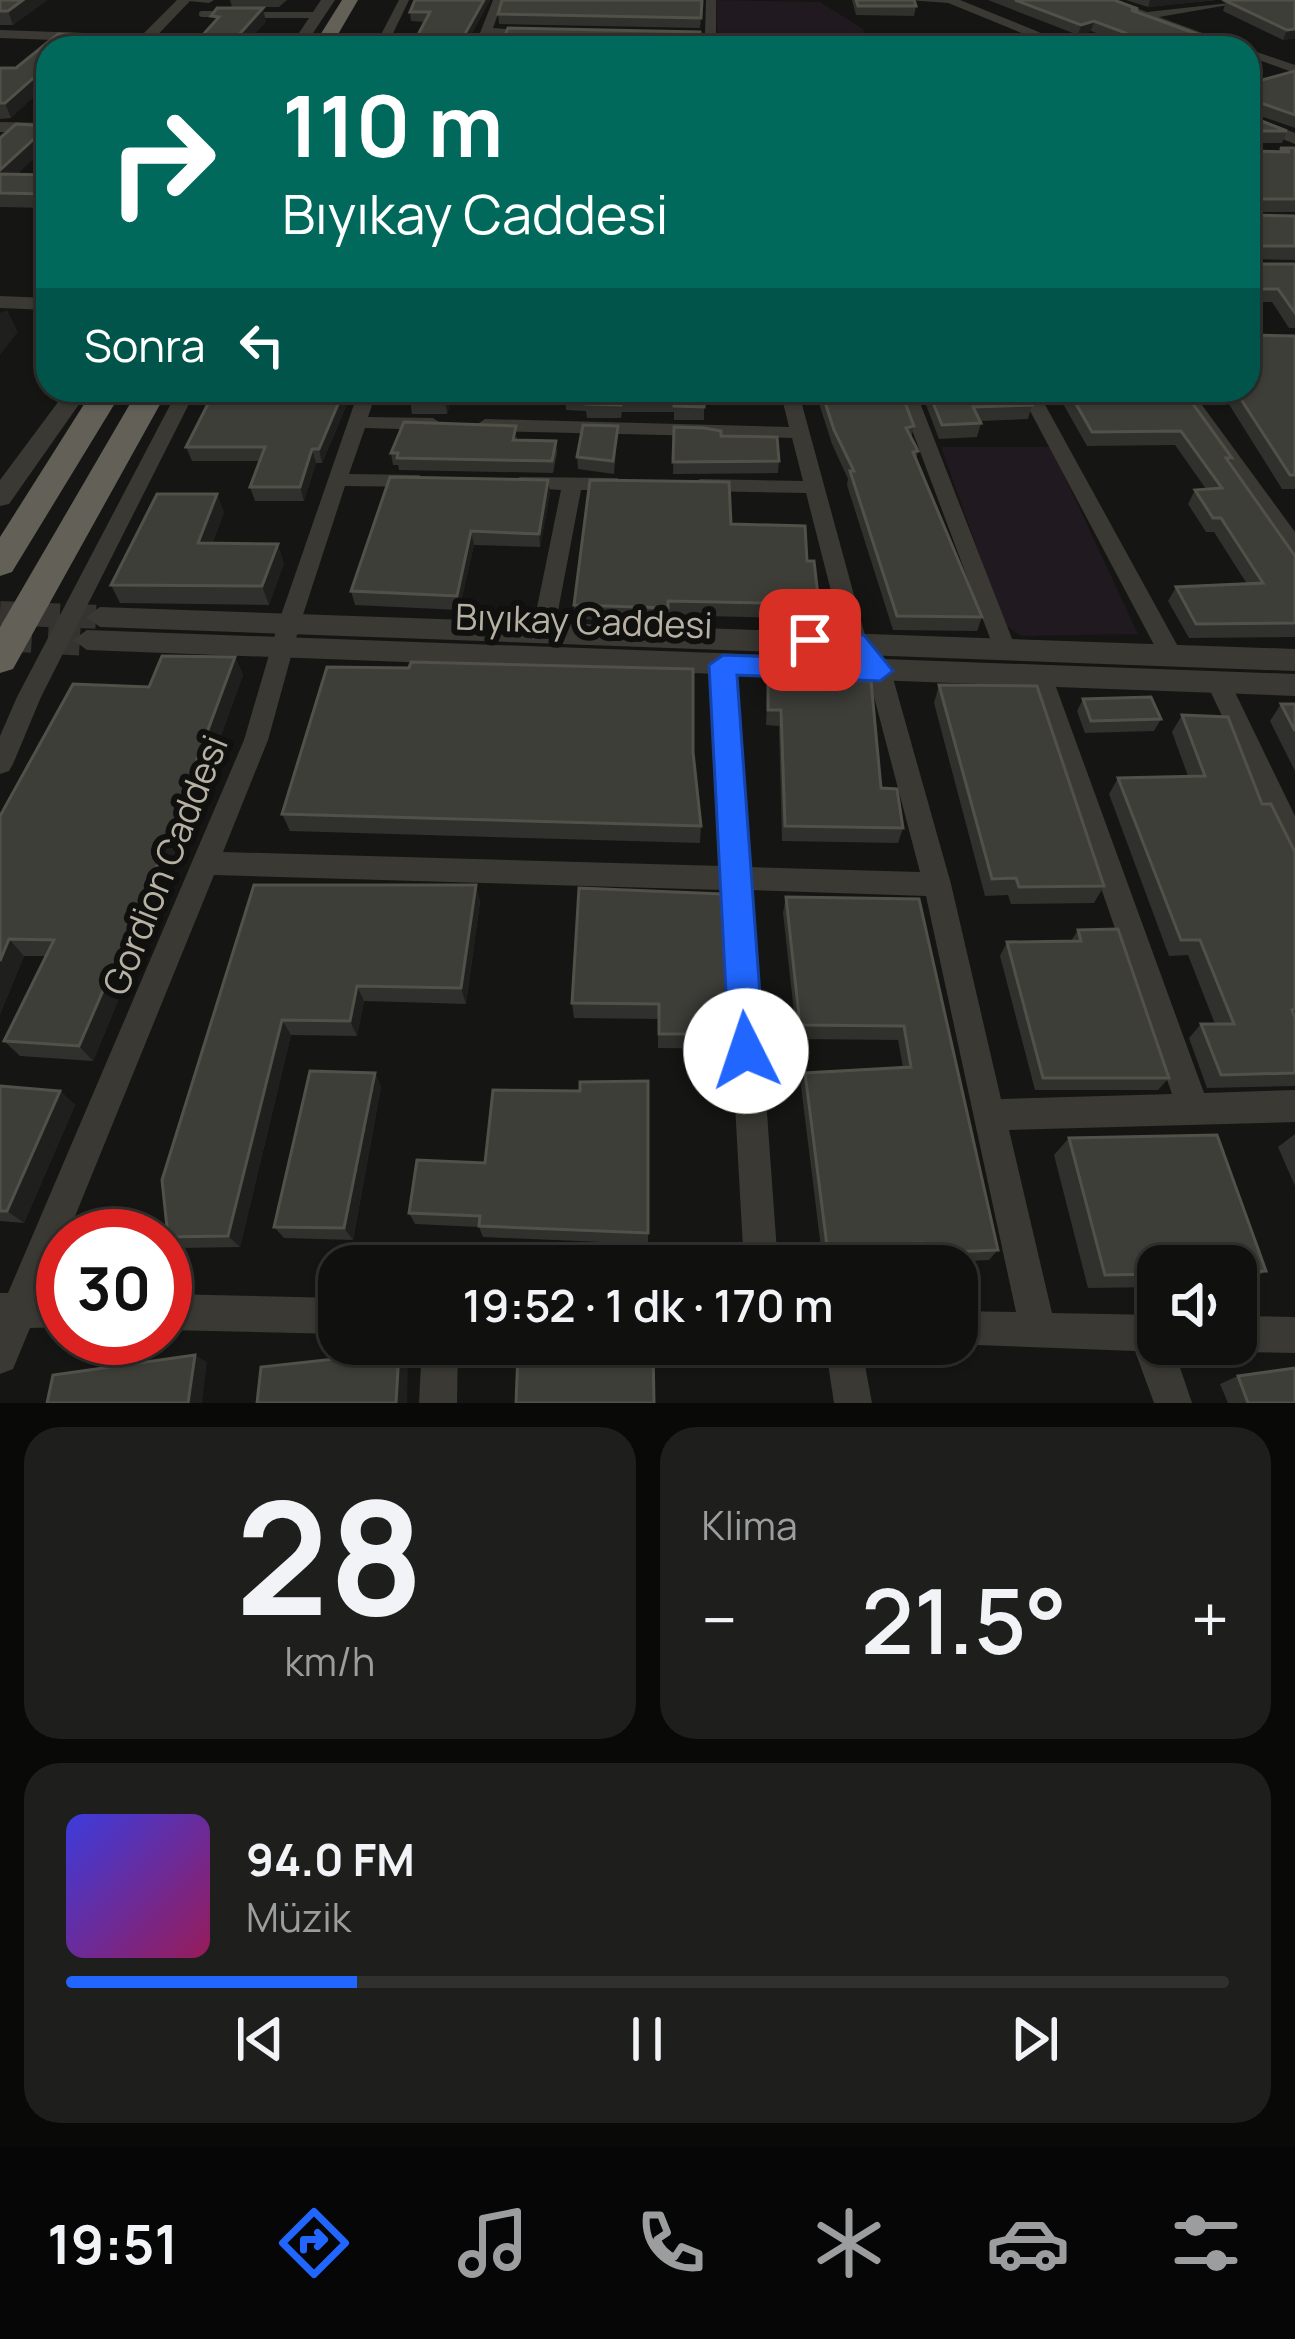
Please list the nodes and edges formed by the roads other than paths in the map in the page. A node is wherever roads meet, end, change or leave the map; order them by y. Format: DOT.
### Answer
graph roads {
  1 [pos="184,0"];
  2 [pos="208,0"];
  3 [pos="328,0"];
  4 [pos="350,0"];
  5 [pos="404,0"];
  6 [pos="498,0"];
  7 [pos="711,0"];
  8 [pos="912,0"];
  9 [pos="948,0"];
  10 [pos="1103,0"];
  11 [pos="1252,0"];
  12 [pos="202,14"];
  13 [pos="318,15"];
  14 [pos="1145,15"];
  15 [pos="486,31"];
  16 [pos="554,32"];
  17 [pos="0,34"];
  18 [pos="643,34"];
  19 [pos="36,36"];
  20 [pos="149,36"];
  21 [pos="304,36"];
  22 [pos="328,36"];
  23 [pos="386,36"];
  24 [pos="484,36"];
  25 [pos="660,36"];
  26 [pos="710,36"];
  27 [pos="1040,36"];
  28 [pos="1204,36"];
  29 [pos="1295,53"];
  30 [pos="1260,56"];
  31 [pos="1264,58"];
  32 [pos="1260,59"];
  33 [pos="1295,69"];
  34 [pos="1260,127"];
  35 [pos="0,128"];
  36 [pos="36,128"];
  37 [pos="1294,148"];
  38 [pos="0,302"];
  39 [pos="36,304"];
  40 [pos="69,402"];
  41 [pos="101,402"];
  42 [pos="147,402"];
  43 [pos="181,402"];
  44 [pos="364,402"];
  45 [pos="792,402"];
  46 [pos="911,402"];
  47 [pos="1034,402"];
  48 [pos="1191,402"];
  49 [pos="357,422"];
  50 [pos="451,424"];
  51 [pos="474,425"];
  52 [pos="801,433"];
  53 [pos="338,480"];
  54 [pos="431,481"];
  55 [pos="502,482"];
  56 [pos="572,483"];
  57 [pos="638,484"];
  58 [pos="682,485"];
  59 [pos="4,487"];
  60 [pos="814,487"];
  61 [pos="1295,547"];
  62 [pos="0,563"];
  63 [pos="93,628"];
  64 [pos="543,632"];
  65 [pos="286,637"];
  66 [pos="855,642"];
  67 [pos="1004,649"];
  68 [pos="1169,652"];
  69 [pos="0,659"];
  70 [pos="1295,660"];
  71 [pos="723,665"];
  72 [pos="880,671"];
  73 [pos="1040,676"];
  74 [pos="1218,682"];
  75 [pos="1295,685"];
  76 [pos="0,764"];
  77 [pos="1295,844"];
  78 [pos="205,863"];
  79 [pos="735,878"];
  80 [pos="937,884"];
  81 [pos="1295,1106"];
  82 [pos="1194,1110"];
  83 [pos="989,1114"];
  84 [pos="760,1245"];
  85 [pos="10,1310"];
  86 [pos="192,1313"];
  87 [pos="318,1316"];
  88 [pos="978,1329"];
  89 [pos="1039,1330"];
  90 [pos="1137,1333"];
  91 [pos="1257,1334"];
  92 [pos="1295,1335"];
  93 [pos="0,1356"];
  94 [pos="439,1365"];
  95 [pos="847,1365"];
  96 [pos="1162,1365"];
  97 [pos="438,1403"];
  98 [pos="854,1403"];
  99 [pos="1173,1403"];
  1 -- 2 [label="street"];
  1 -- 20 [label="street"];
  3 -- 13 [label="street"];
  4 -- 22 [label="highway"];
  5 -- 23 [label="street"];
  6 -- 15 [label="street"];
  7 -- 26 [label="street"];
  8 -- 9 [label="street"];
  9 -- 27 [label="street"];
  10 -- 14 [label="street"];
  11 -- 14 [label="street"];
  12 -- 13 [label="lane"];
  13 -- 21 [label="street"];
  14 -- 28 [label="street"];
  15 -- 16 [label="street"];
  15 -- 24 [label="street"];
  17 -- 19 [label="street"];
  18 -- 25 [label="street"];
  29 -- 31 [label="street"];
  30 -- 31 [label="street"];
  31 -- 32 [label="street"];
  31 -- 33 [label="street"];
  34 -- 37 [label="street"];
  35 -- 36 [label="street"];
  38 -- 39 [label="street"];
  40 -- 59 [label="street"];
  41 -- 62 [label="highway"];
  42 -- 69 [label="highway"];
  43 -- 76 [label="street"];
  44 -- 49 [label="street, Gordion Caddesi"];
  45 -- 52 [label="street"];
  46 -- 67 [label="street"];
  47 -- 68 [label="street"];
  48 -- 61 [label="street"];
  49 -- 50 [label="street"];
  49 -- 53 [label="street, Gordion Caddesi"];
  51 -- 52 [label="street"];
  52 -- 60 [label="street"];
  53 -- 54 [label="street"];
  53 -- 65 [label="street, Gordion Caddesi"];
  55 -- 56 [label="street"];
  56 -- 57 [label="street"];
  56 -- 64 [label="street"];
  58 -- 60 [label="street"];
  60 -- 66 [label="street"];
  63 -- 65 [label="street, Bıyıkay Caddesi"];
  64 -- 65 [label="street, Bıyıkay Caddesi"];
  64 -- 66 [label="street, Bıyıkay Caddesi"];
  65 -- 71 [label="street, Bıyıkay Caddesi"];
  65 -- 78 [label="street, Gordion Caddesi"];
  66 -- 67 [label="street, Bıyıkay Caddesi"];
  66 -- 72 [label="street"];
  67 -- 68 [label="street, Bıyıkay Caddesi"];
  68 -- 70 [label="street, Bıyıkay Caddesi"];
  71 -- 72 [label="street, Bıyıkay Caddesi"];
  71 -- 79 [label="street"];
  72 -- 73 [label="street, Bıyıkay Caddesi"];
  72 -- 80 [label="street"];
  73 -- 74 [label="street, Bıyıkay Caddesi"];
  73 -- 82 [label="street"];
  74 -- 75 [label="street, Bıyıkay Caddesi"];
  74 -- 77 [label="street"];
  78 -- 79 [label="street"];
  78 -- 85 [label="street, Gordion Caddesi"];
  79 -- 80 [label="street"];
  79 -- 84 [label="street"];
  80 -- 83 [label="street"];
  81 -- 82 [label="street"];
  82 -- 83 [label="street"];
  83 -- 89 [label="street"];
  85 -- 93 [label="street, Gordion Caddesi"];
  86 -- 87 [label="street"];
  88 -- 89 [label="street"];
  89 -- 90 [label="street"];
  91 -- 92 [label="street"];
  94 -- 97 [label="street"];
  95 -- 98 [label="street"];
  96 -- 99 [label="street"];
}
